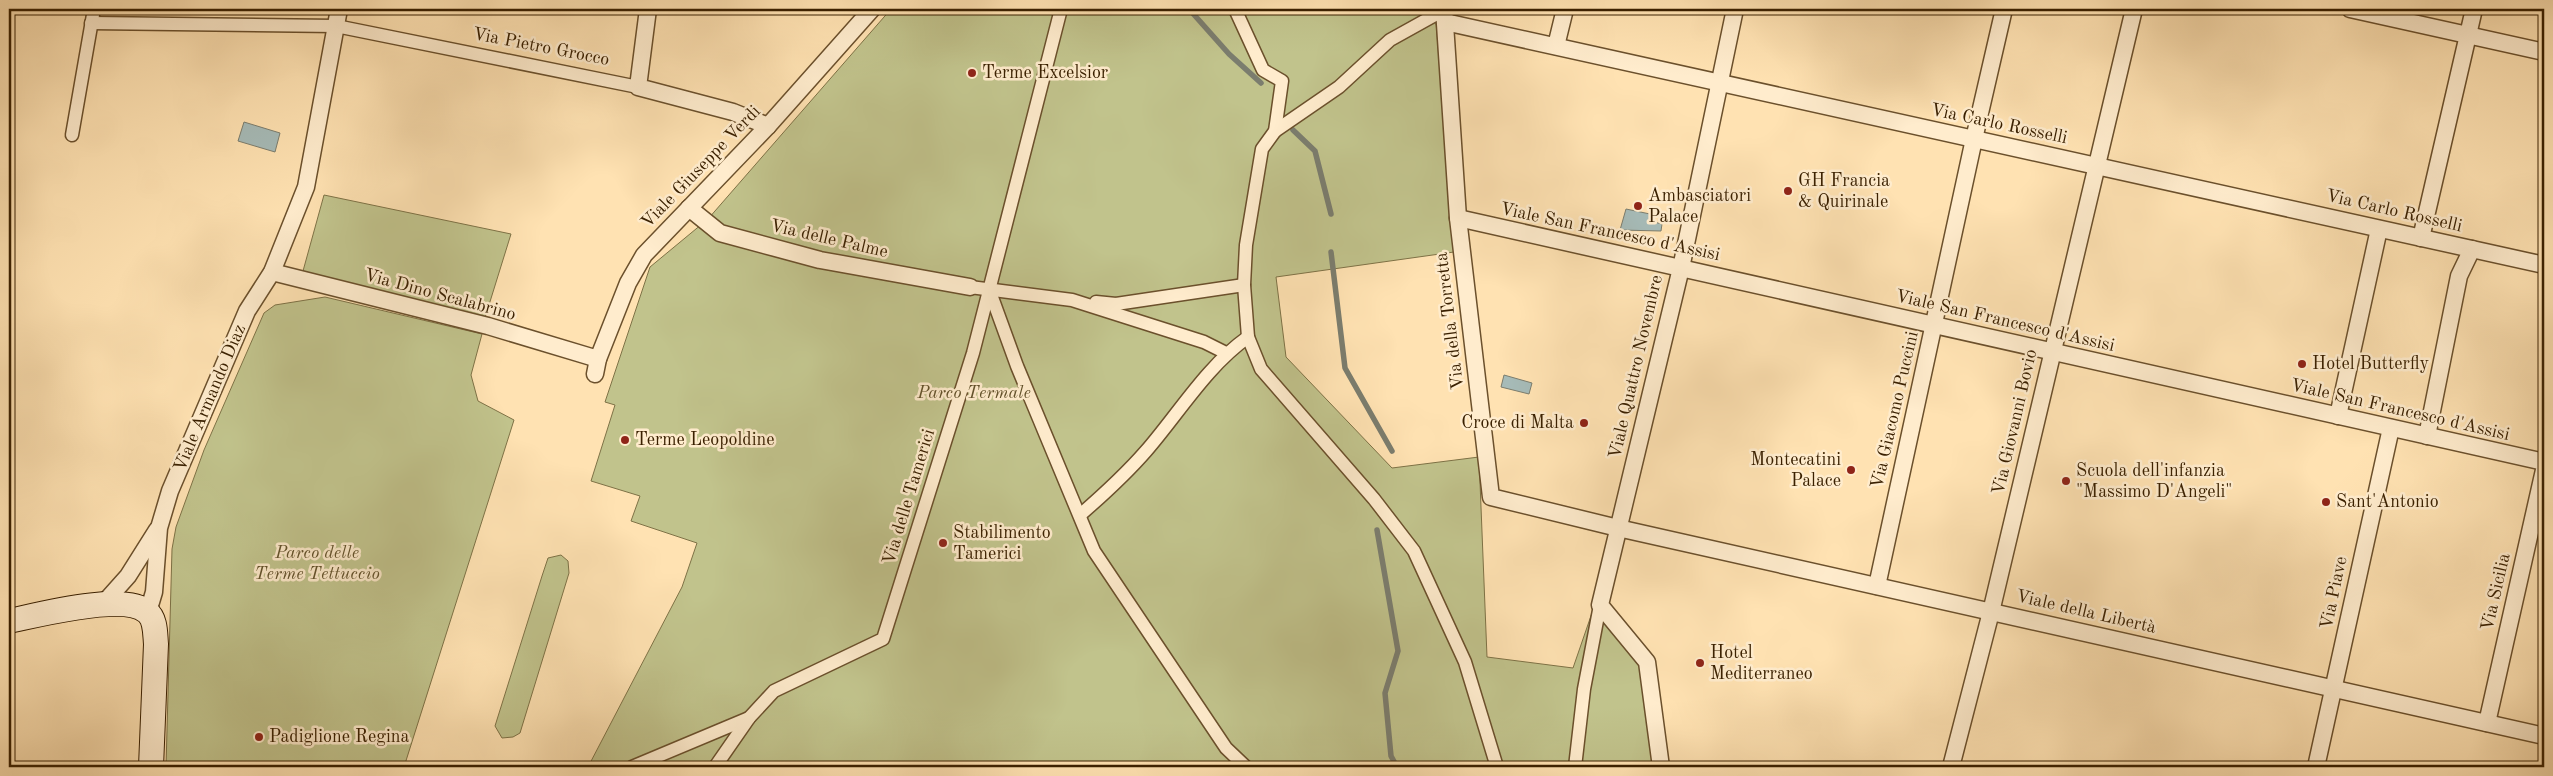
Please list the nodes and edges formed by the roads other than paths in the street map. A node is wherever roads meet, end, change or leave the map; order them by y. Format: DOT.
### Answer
graph roads {
  1 [pos="94,9"];
  2 [pos="339,9"];
  3 [pos="648,9"];
  4 [pos="872,9"];
  5 [pos="1061,9"];
  6 [pos="1236,9"];
  7 [pos="1565,9"];
  8 [pos="1734,9"];
  9 [pos="2004,9"];
  10 [pos="2134,9"];
  11 [pos="2350,9"];
  12 [pos="2474,9"];
  13 [pos="1444,13"];
  14 [pos="91,23"];
  15 [pos="336,26"];
  16 [pos="2468,35"];
  17 [pos="1556,46"];
  18 [pos="2544,52"];
  19 [pos="1718,82"];
  20 [pos="638,87"];
  21 [pos="768,126"];
  22 [pos="1275,131"];
  23 [pos="72,135"];
  24 [pos="1974,139"];
  25 [pos="2098,166"];
  26 [pos="690,208"];
  27 [pos="1458,218"];
  28 [pos="2379,229"];
  29 [pos="2421,238"];
  30 [pos="2472,249"];
  31 [pos="2544,265"];
  32 [pos="1681,268"];
  33 [pos="272,272"];
  34 [pos="1244,285"];
  35 [pos="970,287"];
  36 [pos="989,289"];
  37 [pos="1072,300"];
  38 [pos="1935,325"];
  39 [pos="1248,337"];
  40 [pos="1226,353"];
  41 [pos="2052,353"];
  42 [pos="596,367"];
  43 [pos="2338,416"];
  44 [pos="2391,428"];
  45 [pos="2427,436"];
  46 [pos="2544,462"];
  47 [pos="2544,470"];
  48 [pos="1080,515"];
  49 [pos="159,528"];
  50 [pos="1618,528"];
  51 [pos="1877,586"];
  52 [pos="103,604"];
  53 [pos="1600,605"];
  54 [pos="148,612"];
  55 [pos="1991,612"];
  56 [pos="9,621"];
  57 [pos="2334,688"];
  58 [pos="749,718"];
  59 [pos="2487,723"];
  60 [pos="2544,736"];
  61 [pos="152,767"];
  62 [pos="632,767"];
  63 [pos="714,767"];
  64 [pos="1246,767"];
  65 [pos="1497,767"];
  66 [pos="1575,767"];
  67 [pos="1661,767"];
  68 [pos="1951,767"];
  69 [pos="2316,767"];
  1 -- 14 [label="street"];
  2 -- 15 [label="street, Viale Armando Diaz"];
  3 -- 20 [label="street"];
  4 -- 21 [label="street, Viale Giuseppe Verdi"];
  5 -- 36 [label="street, Via delle Tamerici"];
  6 -- 22 [label="street"];
  7 -- 17 [label="street"];
  8 -- 19 [label="street, Viale Quattro Novembre"];
  9 -- 24 [label="street, Via Giacomo Puccini"];
  10 -- 25 [label="street, Via Giovanni Bovio"];
  11 -- 16 [label="street"];
  12 -- 16 [label="street"];
  13 -- 17 [label="street, Via Carlo Rosselli"];
  13 -- 22 [label="street"];
  13 -- 27 [label="street, Via della Torretta"];
  14 -- 15 [label="street, Via Pietro Grocco"];
  14 -- 23 [label="street"];
  15 -- 20 [label="street, Via Pietro Grocco"];
  15 -- 33 [label="street, Viale Armando Diaz"];
  16 -- 18 [label="street"];
  16 -- 29 [label="street"];
  17 -- 19 [label="street, Via Carlo Rosselli"];
  19 -- 24 [label="street, Via Carlo Rosselli"];
  19 -- 32 [label="street, Viale Quattro Novembre"];
  20 -- 21 [label="street, Via Pietro Grocco"];
  21 -- 26 [label="street, Viale Giuseppe Verdi"];
  22 -- 34 [label="street"];
  24 -- 25 [label="street, Via Carlo Rosselli"];
  24 -- 38 [label="street, Via Giacomo Puccini"];
  25 -- 28 [label="street, Via Carlo Rosselli"];
  25 -- 41 [label="street, Via Giovanni Bovio"];
  26 -- 35 [label="street, Via delle Palme"];
  26 -- 42 [label="street, Viale Giuseppe Verdi"];
  27 -- 32 [label="street, Viale San Francesco d'Assisi"];
  27 -- 50 [label="street, Via della Torretta"];
  28 -- 29 [label="street, Via Carlo Rosselli"];
  28 -- 43 [label="street"];
  29 -- 30 [label="street, Via Carlo Rosselli"];
  30 -- 31 [label="street, Via Carlo Rosselli"];
  30 -- 45 [label="street"];
  32 -- 38 [label="street, Viale San Francesco d'Assisi"];
  32 -- 50 [label="street, Viale Quattro Novembre"];
  33 -- 42 [label="street, Via Dino Scalabrino"];
  33 -- 49 [label="street, Viale Armando Diaz"];
  34 -- 37 [label="street"];
  34 -- 39 [label="street"];
  35 -- 36 [label="street"];
  36 -- 37 [label="street"];
  36 -- 48 [label="street"];
  36 -- 58 [label="street, Via delle Tamerici"];
  37 -- 40 [label="street"];
  38 -- 41 [label="street, Viale San Francesco d'Assisi"];
  38 -- 51 [label="street, Via Giacomo Puccini"];
  39 -- 40 [label="street"];
  39 -- 65 [label="street"];
  40 -- 48 [label="street"];
  41 -- 43 [label="street, Viale San Francesco d'Assisi"];
  41 -- 55 [label="street, Via Giovanni Bovio"];
  43 -- 44 [label="street, Viale San Francesco d'Assisi"];
  44 -- 45 [label="street, Viale San Francesco d'Assisi"];
  44 -- 57 [label="street, Via Piave"];
  45 -- 46 [label="street, Viale San Francesco d'Assisi"];
  47 -- 59 [label="street, Via Sicilia"];
  48 -- 64 [label="street"];
  49 -- 52 [label="street, Viale Armando Diaz"];
  49 -- 54 [label="street, Viale Armando Diaz"];
  50 -- 51 [label="street, Viale della Libertà"];
  50 -- 53 [label="street, Viale Quattro Novembre"];
  51 -- 55 [label="street, Viale della Libertà"];
  52 -- 54 [label="main road"];
  52 -- 56 [label="main road"];
  53 -- 66 [label="street"];
  53 -- 67 [label="street"];
  54 -- 61 [label="main road"];
  55 -- 57 [label="street, Viale della Libertà"];
  55 -- 68 [label="street, Via Giovanni Bovio"];
  57 -- 59 [label="street, Viale della Libertà"];
  57 -- 69 [label="street, Via Piave"];
  58 -- 62 [label="street"];
  58 -- 63 [label="street, Via delle Tamerici"];
  59 -- 60 [label="street, Viale della Libertà"];
}
